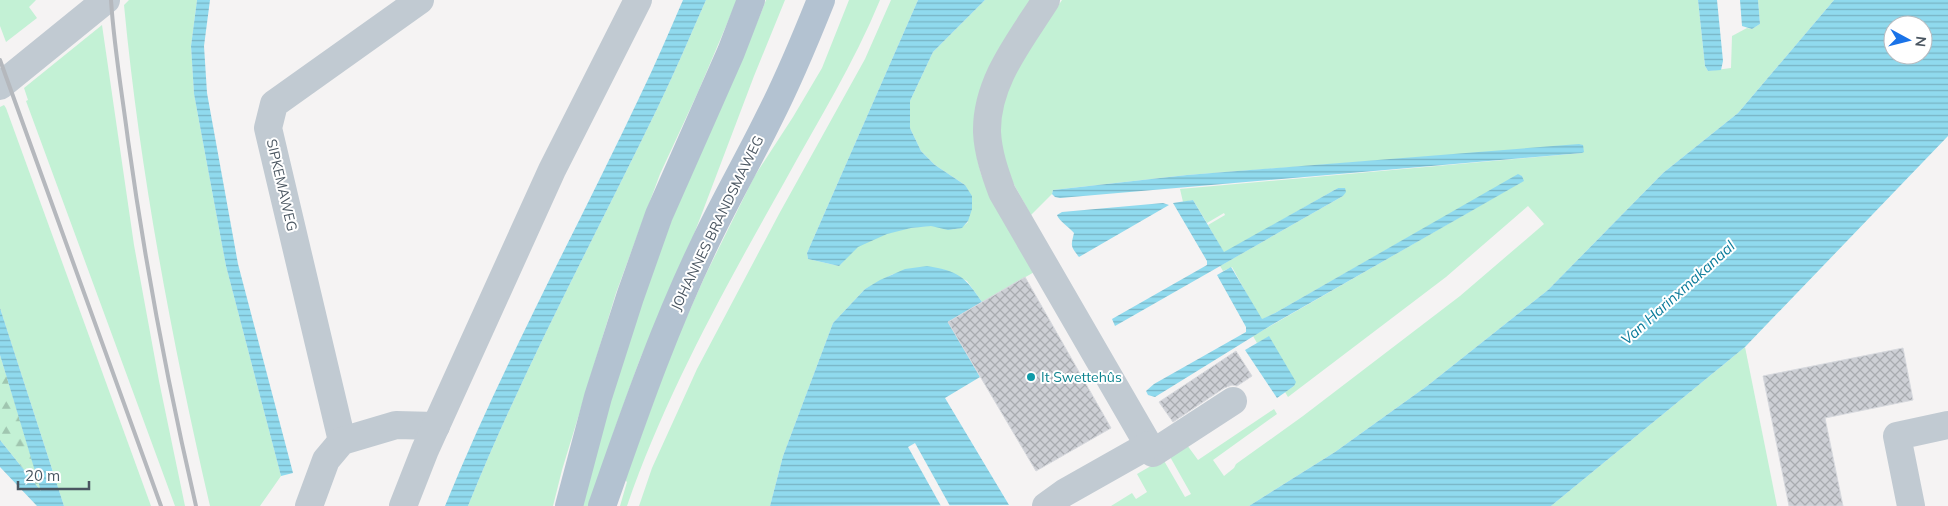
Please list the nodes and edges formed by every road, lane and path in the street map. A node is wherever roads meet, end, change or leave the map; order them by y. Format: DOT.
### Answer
graph roads {
  1 [pos="106,0"];
  2 [pos="420,0"];
  3 [pos="638,0"];
  4 [pos="751,0"];
  5 [pos="821,0"];
  6 [pos="1046,0"];
  7 [pos="0,86"];
  8 [pos="1233,401"];
  9 [pos="436,426"];
  10 [pos="1948,426"];
  11 [pos="342,441"];
  12 [pos="1149,445"];
  13 [pos="309,506"];
  14 [pos="403,506"];
  15 [pos="569,506"];
  16 [pos="602,506"];
  17 [pos="1046,506"];
  18 [pos="1911,506"];
  1 -- 7 [label="street"];
  2 -- 11 [label="street, SIPKEMAWEG"];
  3 -- 9 [label="street"];
  4 -- 15 [label="main road"];
  5 -- 16 [label="main road, JOHANNES BRANDSMAWEG"];
  6 -- 12 [label="street"];
  8 -- 12 [label="street"];
  9 -- 11 [label="street"];
  9 -- 14 [label="street"];
  10 -- 18 [label="street"];
  11 -- 13 [label="street"];
  12 -- 17 [label="street"];
}
